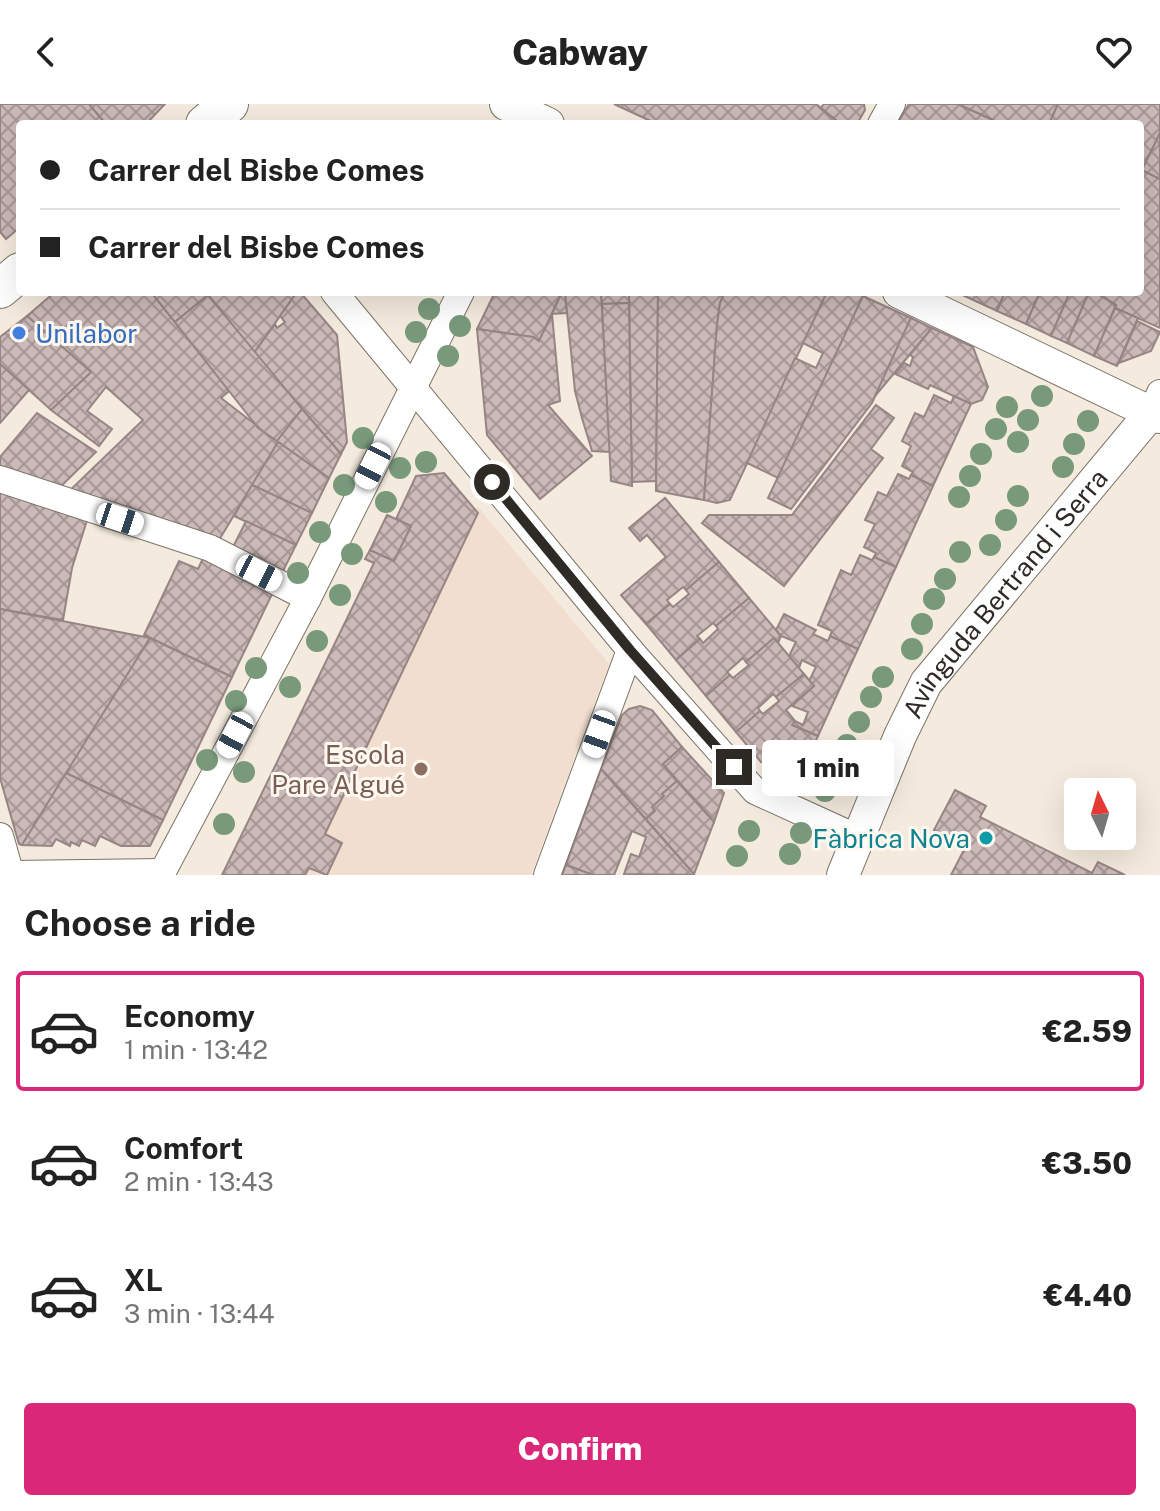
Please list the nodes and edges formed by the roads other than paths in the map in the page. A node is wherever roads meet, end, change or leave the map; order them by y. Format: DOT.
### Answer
graph roads {
  1 [pos="506,104"];
  2 [pos="538,120"];
  3 [pos="16,275"];
  4 [pos="0,289"];
  5 [pos="337,296"];
  6 [pos="459,296"];
  7 [pos="908,296"];
  8 [pos="414,386"];
  9 [pos="1157,407"];
  10 [pos="0,479"];
  11 [pos="308,598"];
  12 [pos="630,650"];
  13 [pos="0,836"];
  14 [pos="858,838"];
  15 [pos="11,874"];
  16 [pos="161,874"];
  17 [pos="547,875"];
  18 [pos="843,875"];
  1 -- 2 [label="street"];
  3 -- 4 [label="main road"];
  5 -- 8 [label="street"];
  6 -- 8 [label="street"];
  7 -- 9 [label="street"];
  8 -- 11 [label="street"];
  8 -- 12 [label="street"];
  9 -- 14 [label="street, Avinguda Bertrand i Serra"];
  10 -- 11 [label="street"];
  11 -- 16 [label="street"];
  12 -- 14 [label="street"];
  12 -- 17 [label="street"];
  13 -- 15 [label="street"];
  14 -- 18 [label="street, Avinguda Bertrand i Serra"];
  15 -- 16 [label="street"];
}
